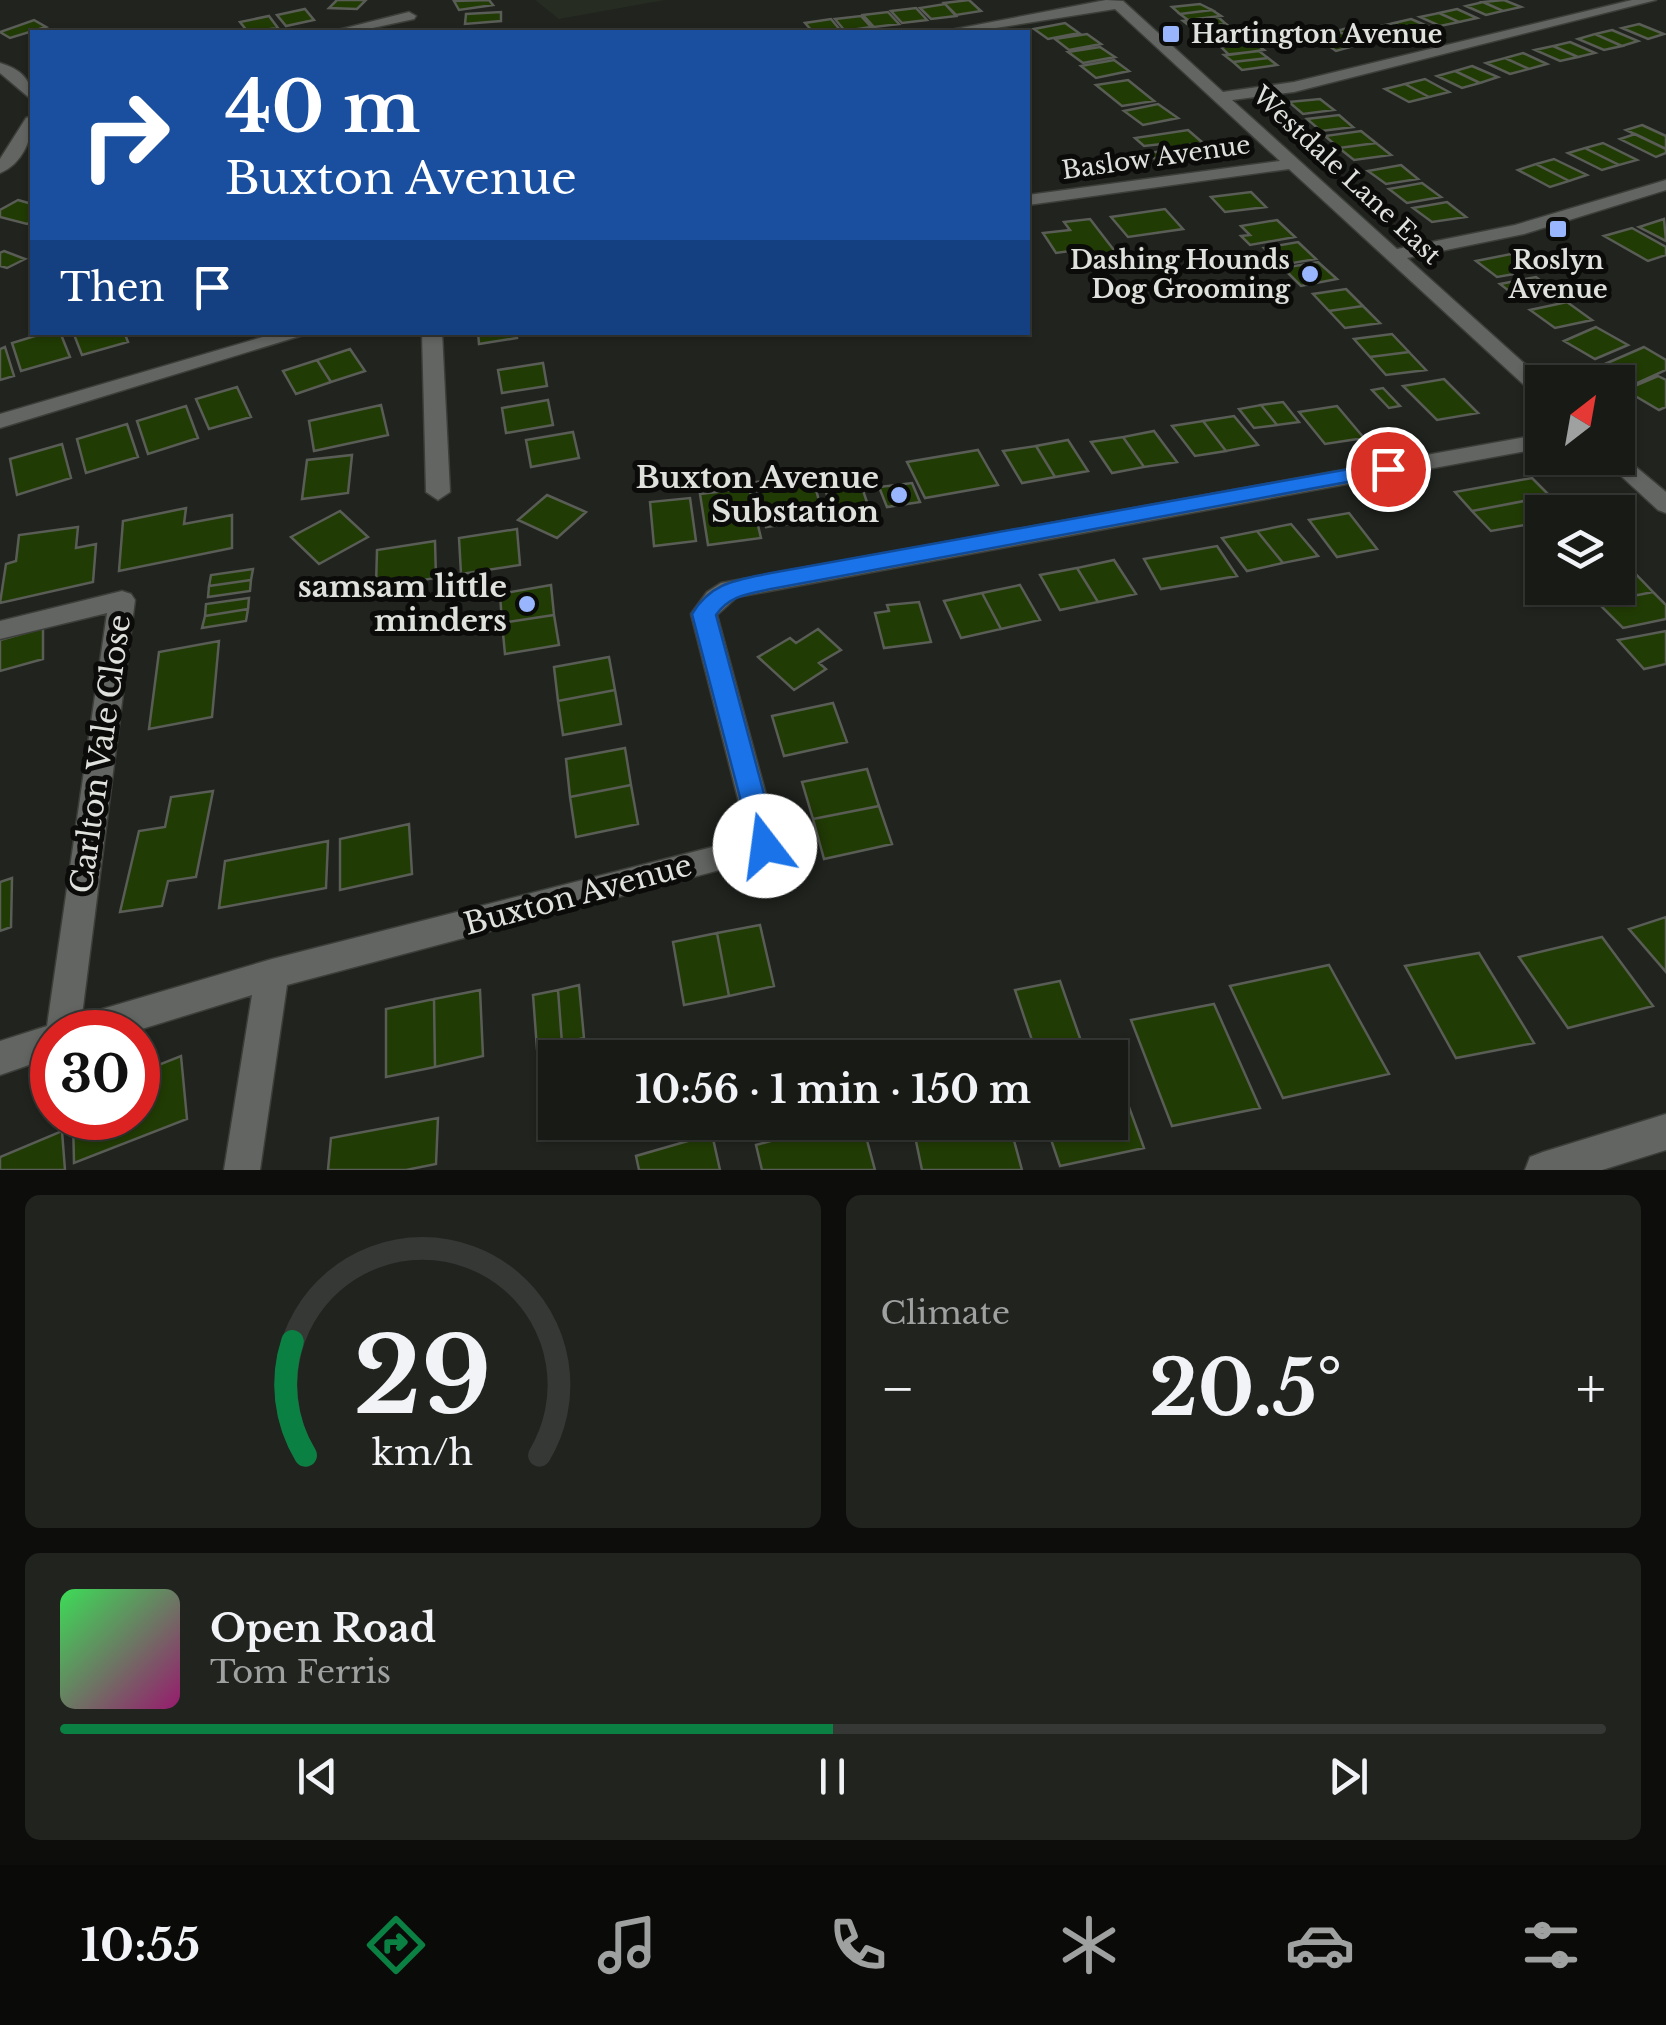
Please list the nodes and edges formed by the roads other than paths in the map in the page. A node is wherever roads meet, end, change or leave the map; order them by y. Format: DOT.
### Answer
graph roads {
  1 [pos="1649,0"];
  2 [pos="1115,2"];
  3 [pos="410,16"];
  4 [pos="346,30"];
  5 [pos="958,30"];
  6 [pos="0,67"];
  7 [pos="30,93"];
  8 [pos="1222,98"];
  9 [pos="30,125"];
  10 [pos="1292,164"];
  11 [pos="0,168"];
  12 [pos="1666,185"];
  13 [pos="1030,200"];
  14 [pos="1392,254"];
  15 [pos="293,335"];
  16 [pos="432,335"];
  17 [pos="1525,375"];
  18 [pos="0,421"];
  19 [pos="1525,444"];
  20 [pos="1634,475"];
  21 [pos="438,492"];
  22 [pos="1666,504"];
  23 [pos="0,630"];
  24 [pos="272,974"];
  25 [pos="66,1010"];
  26 [pos="153,1010"];
  27 [pos="30,1048"];
  28 [pos="0,1058"];
  29 [pos="1666,1132"];
  30 [pos="242,1170"];
  31 [pos="1542,1170"];
  1 -- 8 [label="street"];
  2 -- 5 [label="street"];
  2 -- 8 [label="street, Westdale Lane East"];
  3 -- 4 [label="street"];
  6 -- 7 [label="street"];
  8 -- 10 [label="street, Westdale Lane East"];
  9 -- 11 [label="street"];
  10 -- 13 [label="street, Baslow Avenue"];
  10 -- 14 [label="street, Westdale Lane East"];
  12 -- 14 [label="street"];
  14 -- 17 [label="street, Westdale Lane East"];
  15 -- 18 [label="street"];
  16 -- 21 [label="street"];
  19 -- 24 [label="street, Buxton Avenue"];
  20 -- 22 [label="street"];
  23 -- 25 [label="street, Carlton Vale Close"];
  24 -- 26 [label="street, Buxton Avenue"];
  24 -- 30 [label="street"];
  27 -- 28 [label="street"];
  29 -- 31 [label="street"];
}
